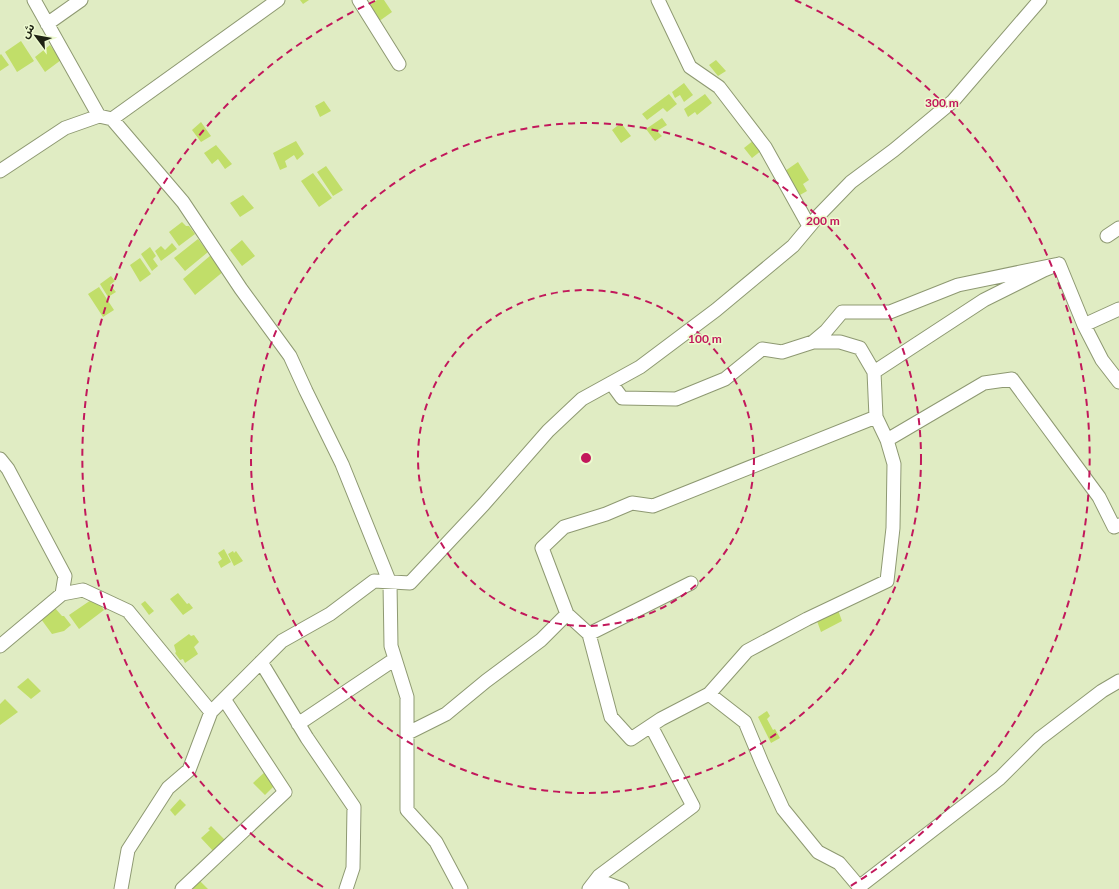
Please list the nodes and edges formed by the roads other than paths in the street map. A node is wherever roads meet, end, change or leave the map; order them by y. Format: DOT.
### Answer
graph roads {
  1 [pos="34,0"];
  2 [pos="81,0"];
  3 [pos="278,0"];
  4 [pos="359,0"];
  5 [pos="658,0"];
  6 [pos="1040,0"];
  7 [pos="47,24"];
  8 [pos="399,64"];
  9 [pos="99,116"];
  10 [pos="112,119"];
  11 [pos="0,171"];
  12 [pos="809,226"];
  13 [pos="1119,228"];
  14 [pos="1107,236"];
  15 [pos="1058,264"];
  16 [pos="1119,309"];
  17 [pos="1084,325"];
  18 [pos="813,342"];
  19 [pos="874,372"];
  20 [pos="1119,382"];
  21 [pos="611,383"];
  22 [pos="876,417"];
  23 [pos="887,440"];
  24 [pos="0,459"];
  25 [pos="1119,525"];
  26 [pos="691,582"];
  27 [pos="390,583"];
  28 [pos="62,594"];
  29 [pos="567,614"];
  30 [pos="589,634"];
  31 [pos="0,646"];
  32 [pos="395,659"];
  33 [pos="260,662"];
  34 [pos="1119,681"];
  35 [pos="709,694"];
  36 [pos="224,699"];
  37 [pos="211,712"];
  38 [pos="298,724"];
  39 [pos="651,726"];
  40 [pos="408,733"];
  41 [pos="860,888"];
  42 [pos="121,889"];
  43 [pos="182,889"];
  44 [pos="346,889"];
  45 [pos="462,889"];
  46 [pos="590,889"];
  47 [pos="622,889"];
  1 -- 7 [label="street"];
  2 -- 7 [label="street"];
  3 -- 10 [label="street"];
  4 -- 8 [label="street"];
  5 -- 12 [label="street"];
  6 -- 12 [label="street"];
  7 -- 9 [label="street"];
  9 -- 10 [label="street"];
  9 -- 11 [label="street"];
  10 -- 27 [label="street"];
  12 -- 21 [label="street"];
  13 -- 14 [label="street"];
  15 -- 17 [label="street"];
  15 -- 18 [label="street"];
  15 -- 19 [label="street"];
  16 -- 17 [label="street"];
  17 -- 20 [label="street"];
  18 -- 19 [label="street"];
  18 -- 21 [label="street"];
  19 -- 22 [label="street"];
  21 -- 27 [label="street"];
  22 -- 23 [label="street"];
  22 -- 29 [label="street"];
  23 -- 25 [label="street"];
  23 -- 35 [label="street"];
  24 -- 28 [label="street"];
  26 -- 30 [label="street"];
  27 -- 32 [label="street"];
  27 -- 33 [label="street"];
  28 -- 31 [label="street"];
  28 -- 37 [label="street"];
  29 -- 30 [label="street"];
  29 -- 40 [label="street"];
  30 -- 39 [label="street"];
  32 -- 38 [label="street"];
  32 -- 40 [label="street"];
  33 -- 36 [label="street"];
  33 -- 38 [label="street"];
  34 -- 41 [label="street"];
  35 -- 39 [label="street"];
  35 -- 41 [label="street"];
  36 -- 37 [label="street"];
  36 -- 43 [label="street"];
  37 -- 42 [label="street"];
  38 -- 44 [label="street"];
  39 -- 46 [label="street"];
  40 -- 45 [label="street"];
  46 -- 47 [label="street"];
}
